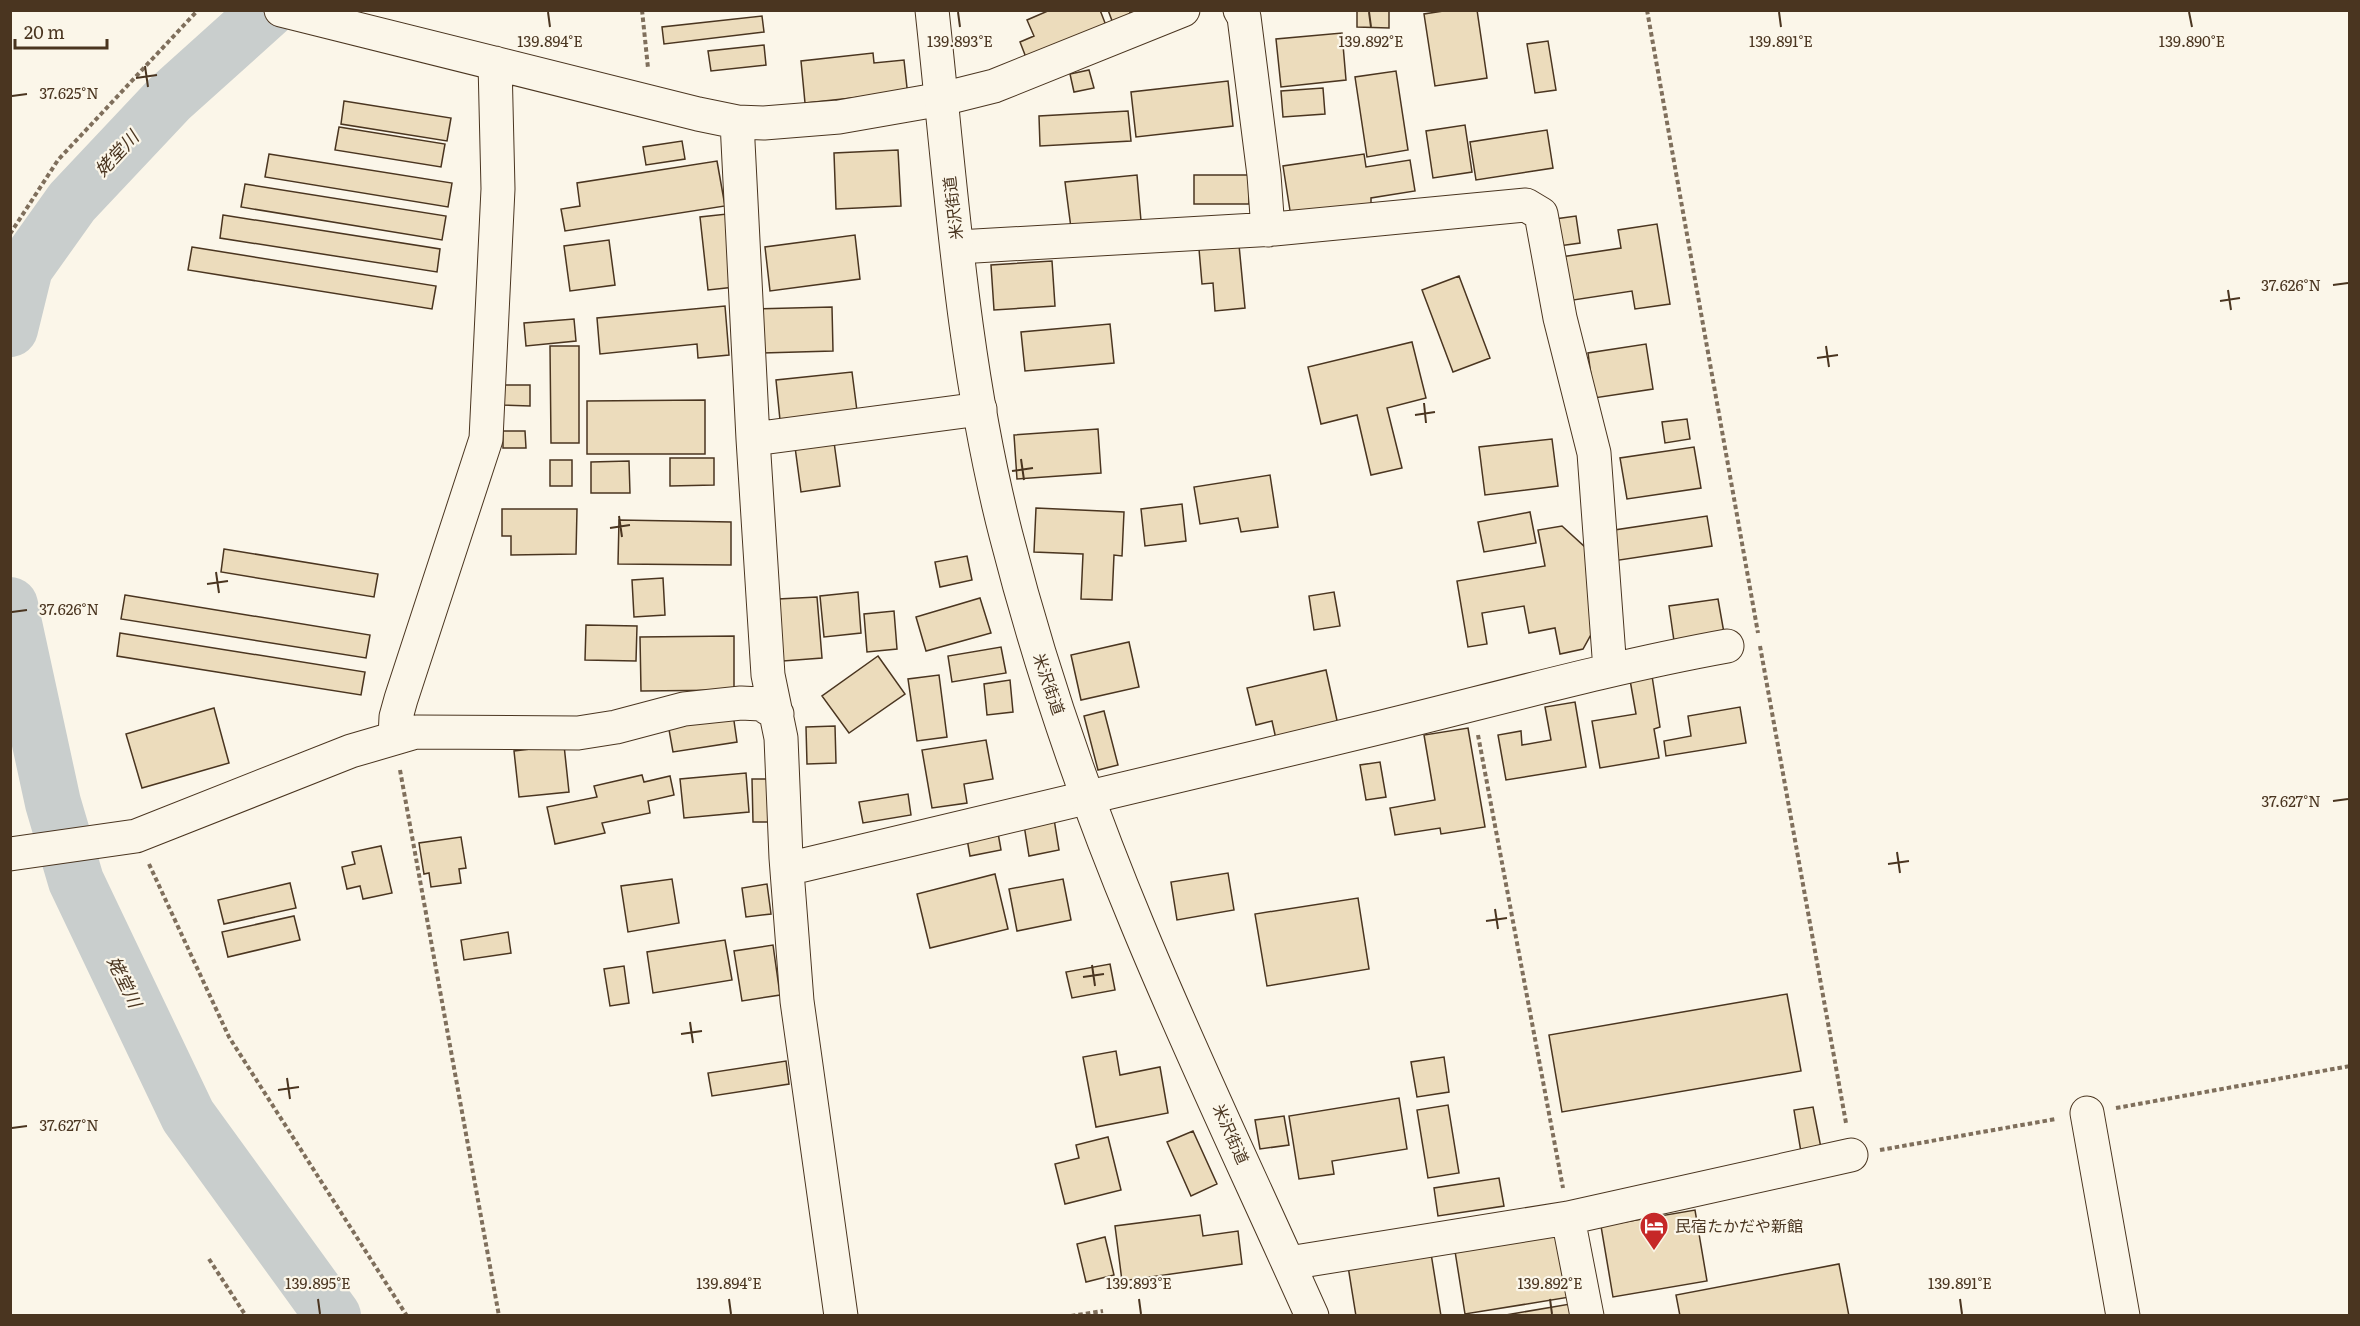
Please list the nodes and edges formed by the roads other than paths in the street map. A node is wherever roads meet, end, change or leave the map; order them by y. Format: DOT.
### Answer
graph roads {
  1 [pos="281,10"];
  2 [pos="932,10"];
  3 [pos="1183,10"];
  4 [pos="1240,10"];
  5 [pos="495,63"];
  6 [pos="942,99"];
  7 [pos="737,122"];
  8 [pos="1268,230"];
  9 [pos="958,247"];
  10 [pos="980,409"];
  11 [pos="753,439"];
  12 [pos="1727,646"];
  13 [pos="1610,670"];
  14 [pos="777,714"];
  15 [pos="395,737"];
  16 [pos="1089,798"];
  17 [pos="10,854"];
  18 [pos="787,869"];
  19 [pos="2087,1113"];
  20 [pos="1851,1155"];
  21 [pos="1568,1218"];
  22 [pos="1289,1263"];
  23 [pos="841,1316"];
  24 [pos="1312,1316"];
  25 [pos="1587,1316"];
  26 [pos="2123,1316"];
  1 -- 5 [label="main road"];
  2 -- 6 [label="main road, 米沢街道"];
  3 -- 6 [label="main road"];
  4 -- 8 [label="main road"];
  5 -- 7 [label="main road"];
  5 -- 15 [label="main road"];
  6 -- 7 [label="main road"];
  6 -- 9 [label="main road, 米沢街道"];
  7 -- 11 [label="main road"];
  8 -- 9 [label="main road"];
  8 -- 13 [label="main road"];
  9 -- 10 [label="main road, 米沢街道"];
  10 -- 11 [label="main road"];
  10 -- 16 [label="main road, 米沢街道"];
  11 -- 14 [label="main road"];
  12 -- 13 [label="main road"];
  13 -- 16 [label="main road"];
  14 -- 15 [label="main road"];
  14 -- 18 [label="main road"];
  15 -- 17 [label="main road"];
  16 -- 18 [label="main road"];
  16 -- 22 [label="main road, 米沢街道"];
  18 -- 23 [label="main road"];
  19 -- 26 [label="main road"];
  20 -- 21 [label="main road"];
  21 -- 22 [label="main road"];
  21 -- 25 [label="main road"];
  22 -- 24 [label="main road, 米沢街道"];
}
